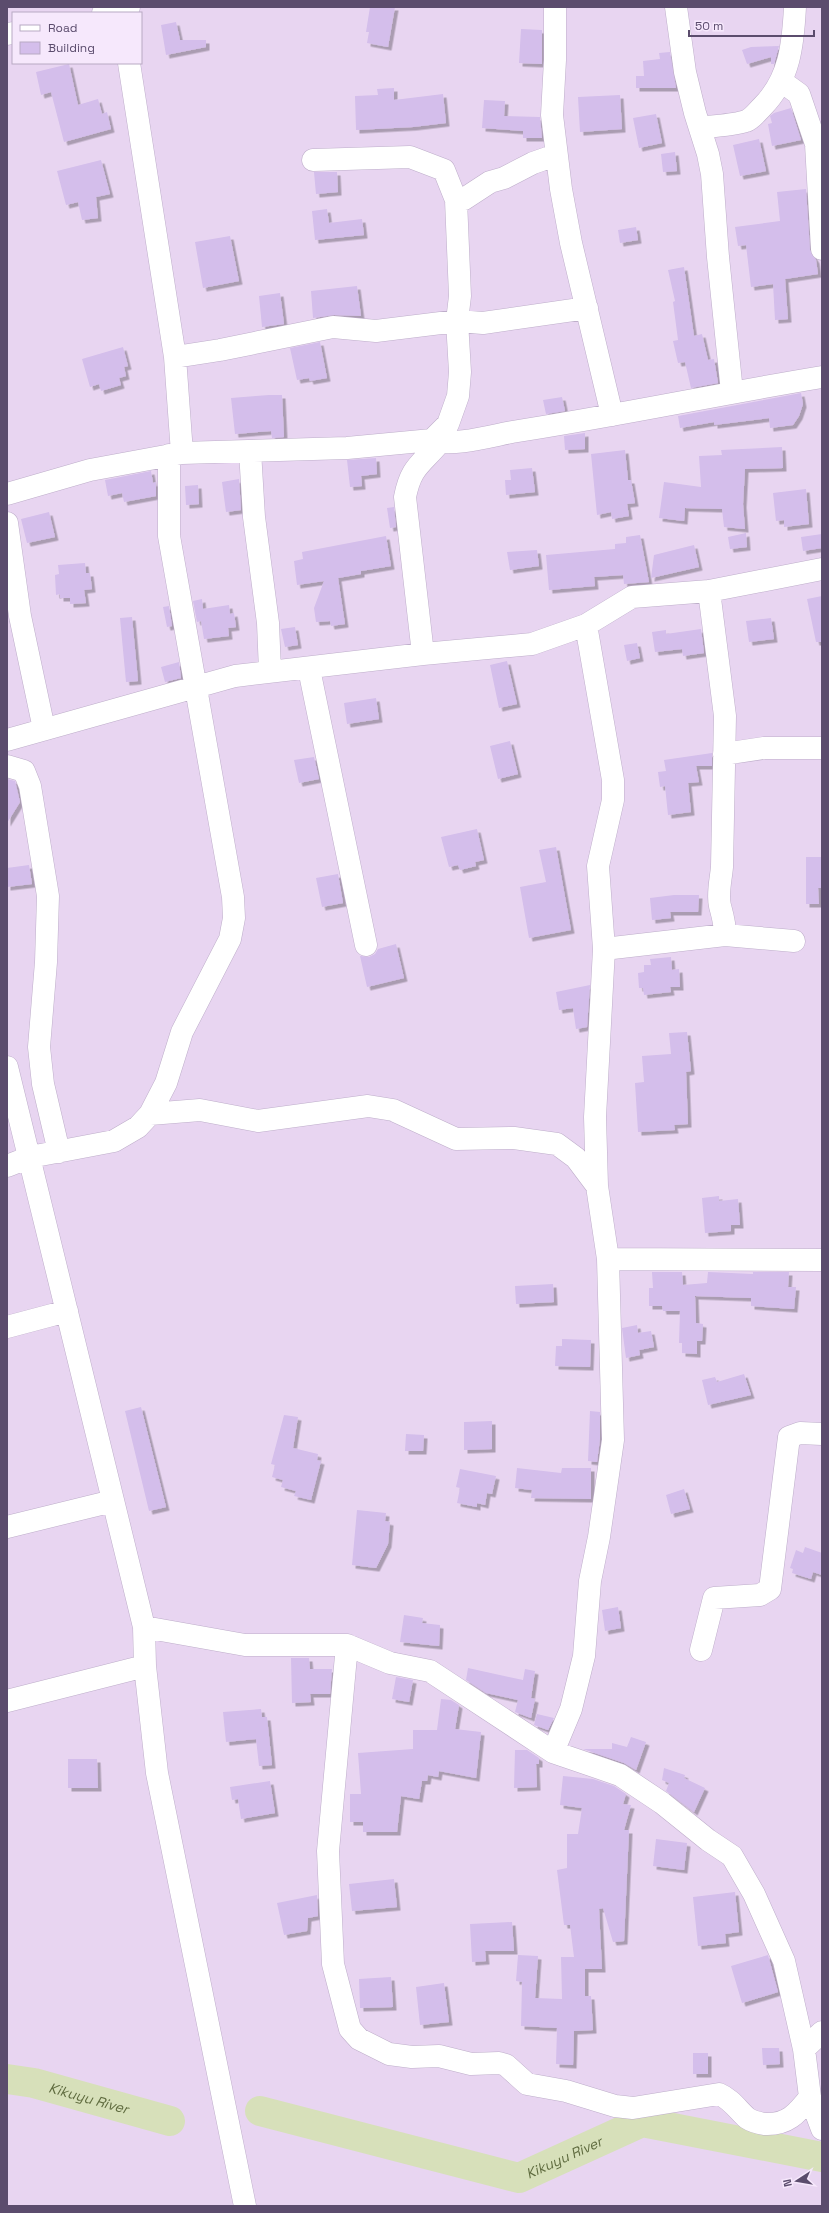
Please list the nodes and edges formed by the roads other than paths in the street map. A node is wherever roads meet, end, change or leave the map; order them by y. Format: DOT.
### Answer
graph roads {
  1 [pos="555,7"];
  2 [pos="676,7"];
  3 [pos="795,7"];
  4 [pos="129,64"];
  5 [pos="781,81"];
  6 [pos="700,128"];
  7 [pos="556,155"];
  8 [pos="313,160"];
  9 [pos="456,200"];
  10 [pos="822,250"];
  11 [pos="586,308"];
  12 [pos="458,321"];
  13 [pos="175,357"];
  14 [pos="822,377"];
  15 [pos="732,392"];
  16 [pos="612,416"];
  17 [pos="436,441"];
  18 [pos="250,451"];
  19 [pos="176,454"];
  20 [pos="7,494"];
  21 [pos="7,523"];
  22 [pos="822,569"];
  23 [pos="709,591"];
  24 [pos="586,625"];
  25 [pos="423,654"];
  26 [pos="309,669"];
  27 [pos="270,671"];
  28 [pos="196,688"];
  29 [pos="44,729"];
  30 [pos="7,740"];
  31 [pos="822,748"];
  32 [pos="724,754"];
  33 [pos="7,766"];
  34 [pos="725,935"];
  35 [pos="794,941"];
  36 [pos="366,945"];
  37 [pos="604,949"];
  38 [pos="7,1067"];
  39 [pos="150,1114"];
  40 [pos="59,1152"];
  41 [pos="30,1157"];
  42 [pos="7,1166"];
  43 [pos="597,1186"];
  44 [pos="608,1259"];
  45 [pos="822,1260"];
  46 [pos="67,1311"];
  47 [pos="7,1327"];
  48 [pos="822,1434"];
  49 [pos="113,1501"];
  50 [pos="7,1527"];
  51 [pos="144,1627"];
  52 [pos="347,1645"];
  53 [pos="701,1650"];
  54 [pos="144,1666"];
  55 [pos="7,1701"];
  56 [pos="553,1752"];
  57 [pos="822,2032"];
  58 [pos="804,2049"];
  59 [pos="810,2097"];
  60 [pos="822,2129"];
  61 [pos="245,2206"];
  1 -- 7 [label="street"];
  2 -- 6 [label="street"];
  3 -- 5 [label="street"];
  4 -- 13 [label="street"];
  5 -- 6 [label="street"];
  5 -- 10 [label="street"];
  6 -- 15 [label="street"];
  7 -- 9 [label="street"];
  7 -- 11 [label="street"];
  8 -- 9 [label="street"];
  9 -- 12 [label="street"];
  11 -- 12 [label="street"];
  11 -- 16 [label="street"];
  12 -- 13 [label="street"];
  12 -- 17 [label="street"];
  13 -- 19 [label="street"];
  14 -- 15 [label="street"];
  15 -- 16 [label="street"];
  16 -- 17 [label="street"];
  17 -- 18 [label="street"];
  17 -- 25 [label="street"];
  18 -- 19 [label="street"];
  18 -- 27 [label="street"];
  19 -- 20 [label="street"];
  19 -- 28 [label="street"];
  21 -- 29 [label="street"];
  22 -- 23 [label="street"];
  23 -- 24 [label="street"];
  23 -- 32 [label="street"];
  24 -- 25 [label="street"];
  24 -- 37 [label="street"];
  25 -- 26 [label="street"];
  26 -- 27 [label="street"];
  26 -- 36 [label="street"];
  27 -- 28 [label="street"];
  28 -- 29 [label="street"];
  28 -- 39 [label="street"];
  29 -- 30 [label="street"];
  31 -- 32 [label="street"];
  32 -- 34 [label="street"];
  33 -- 40 [label="street"];
  34 -- 35 [label="street"];
  34 -- 37 [label="street"];
  37 -- 43 [label="street"];
  38 -- 41 [label="street"];
  39 -- 40 [label="street"];
  39 -- 43 [label="street"];
  40 -- 41 [label="street"];
  41 -- 42 [label="street"];
  41 -- 46 [label="street"];
  43 -- 44 [label="street"];
  44 -- 45 [label="street"];
  44 -- 56 [label="street"];
  46 -- 47 [label="street"];
  46 -- 49 [label="street"];
  48 -- 53 [label="street"];
  49 -- 50 [label="street"];
  49 -- 51 [label="street"];
  51 -- 52 [label="street"];
  51 -- 54 [label="street"];
  52 -- 56 [label="street"];
  52 -- 59 [label="street"];
  54 -- 55 [label="street"];
  54 -- 61 [label="street"];
  56 -- 58 [label="street"];
  57 -- 58 [label="street"];
  58 -- 59 [label="street"];
  59 -- 60 [label="street"];
}
